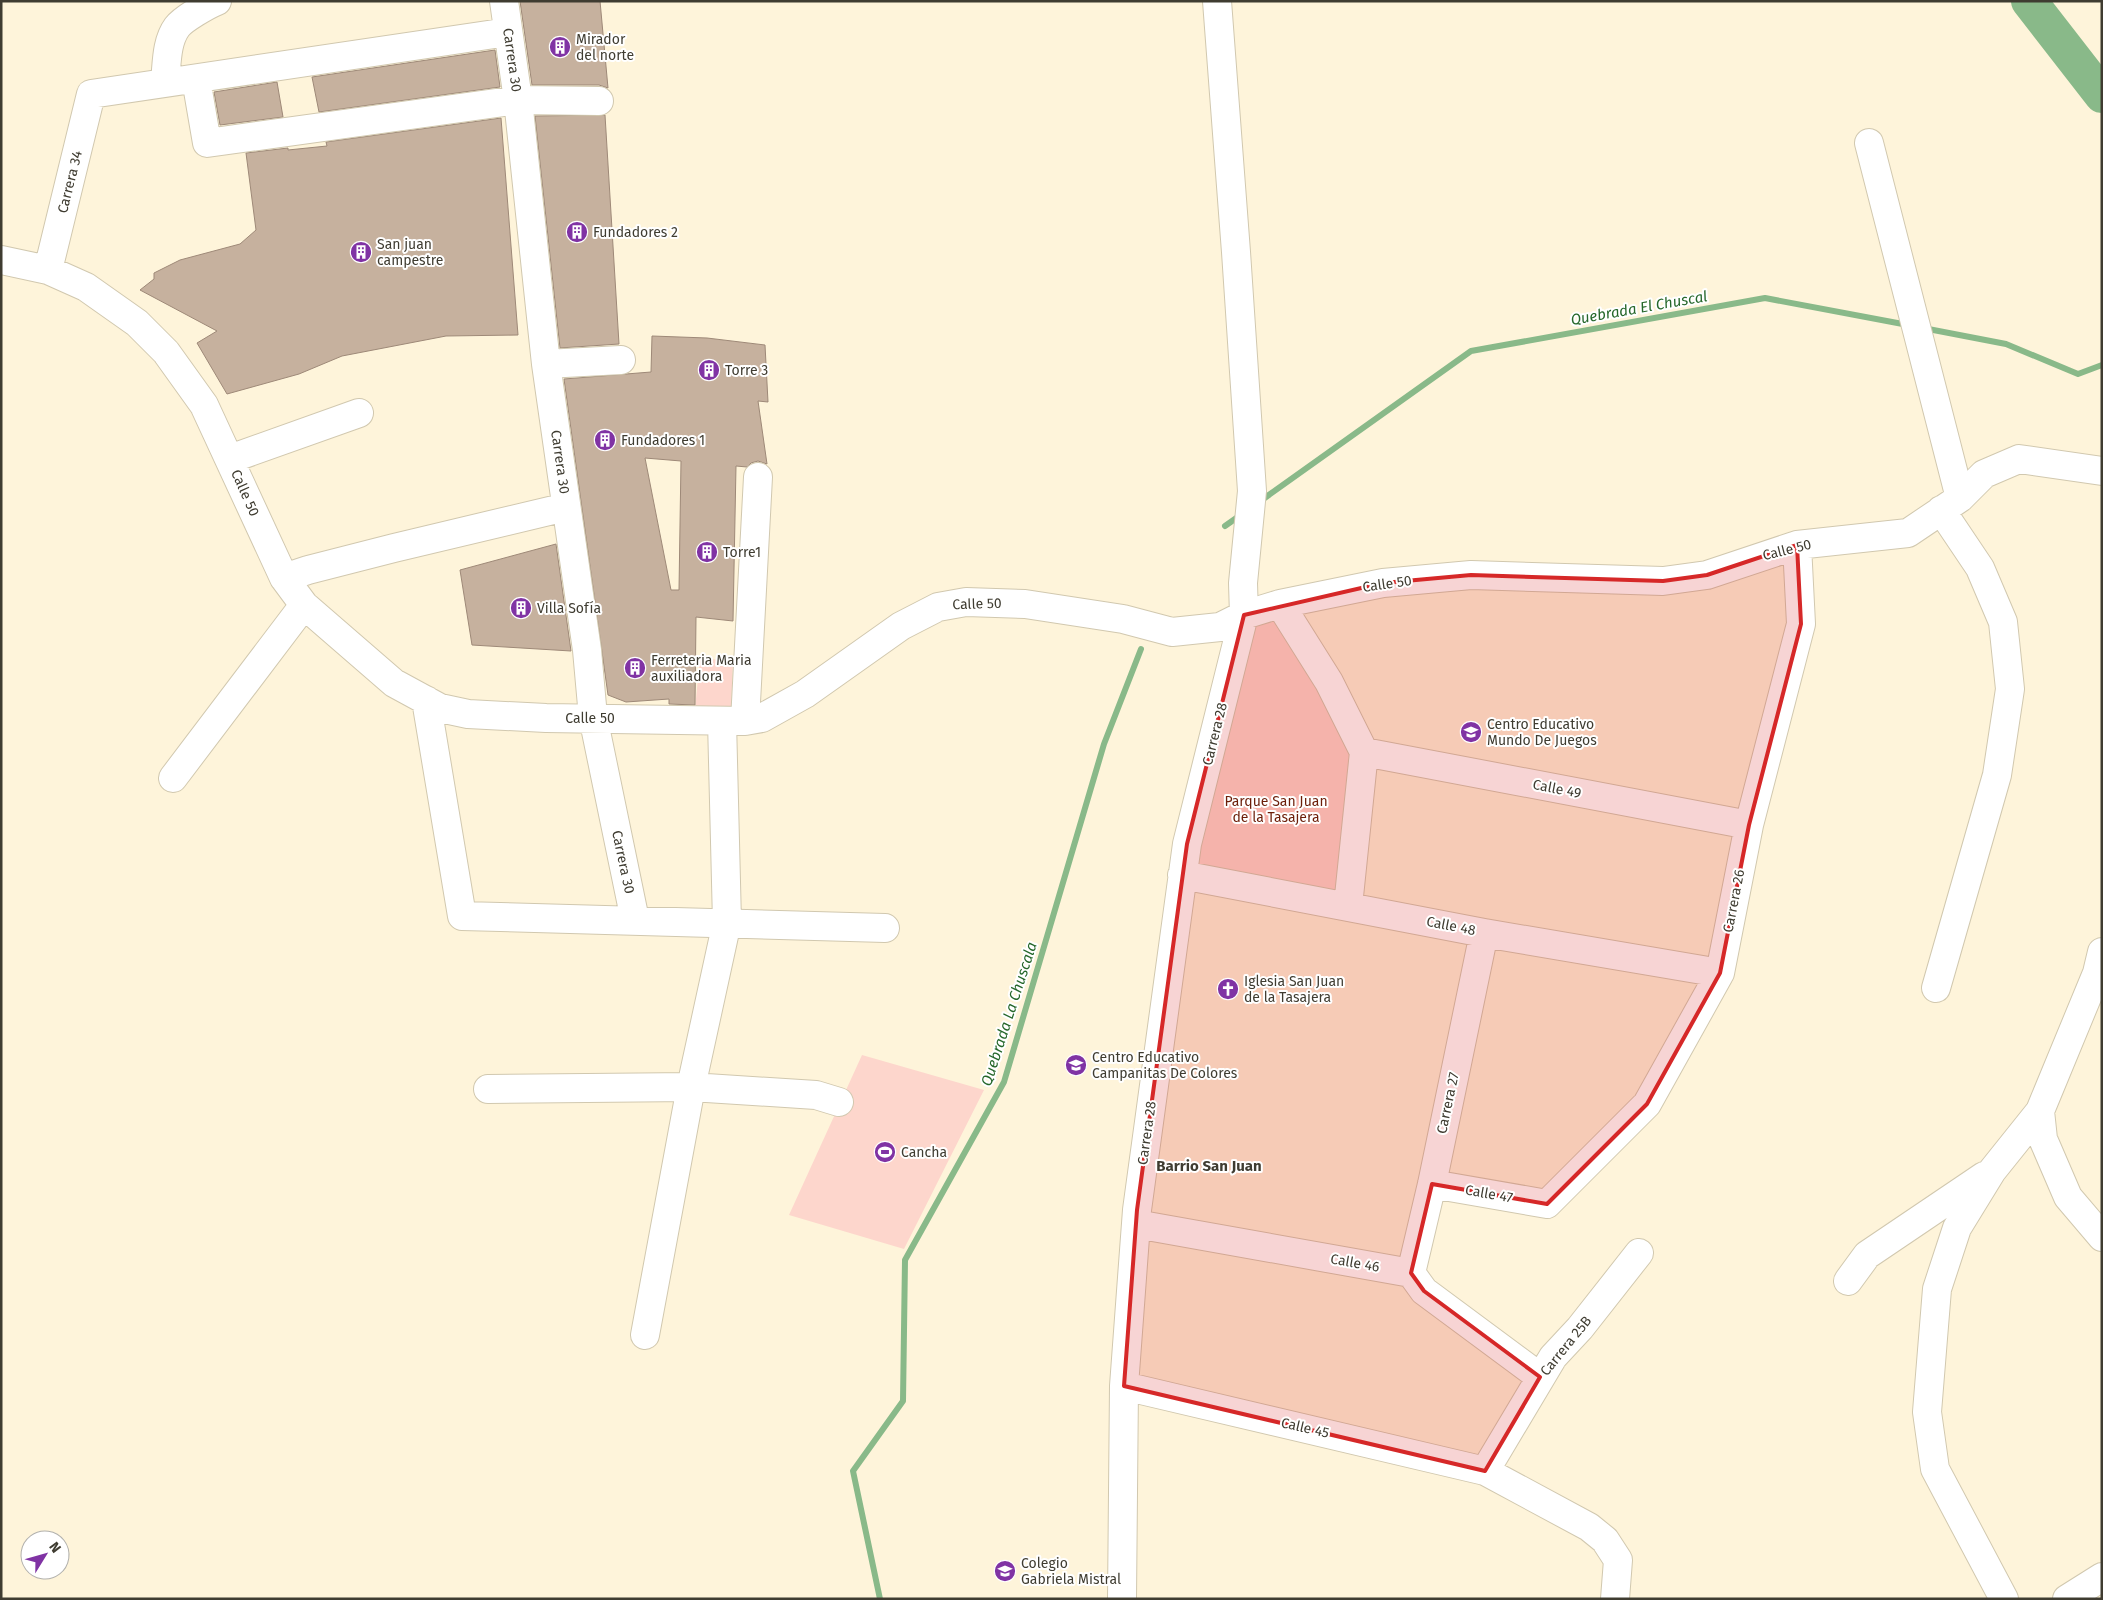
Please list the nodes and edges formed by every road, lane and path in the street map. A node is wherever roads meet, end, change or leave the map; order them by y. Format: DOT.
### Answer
graph roads {
  1 [pos="216,1"];
  2 [pos="504,1"];
  3 [pos="1217,1"];
  4 [pos="508,32"];
  5 [pos="196,79"];
  6 [pos="165,81"];
  7 [pos="518,100"];
  8 [pos="600,100"];
  9 [pos="1869,143"];
  10 [pos="1,260"];
  11 [pos="48,270"];
  12 [pos="621,360"];
  13 [pos="546,364"];
  14 [pos="359,413"];
  15 [pos="230,459"];
  16 [pos="2102,471"];
  17 [pos="758,477"];
  18 [pos="1950,504"];
  19 [pos="566,507"];
  20 [pos="1796,545"];
  21 [pos="284,578"];
  22 [pos="1280,604"];
  23 [pos="304,605"];
  24 [pos="1244,615"];
  25 [pos="426,700"];
  26 [pos="593,717"];
  27 [pos="734,721"];
  28 [pos="1364,752"];
  29 [pos="173,778"];
  30 [pos="1749,826"];
  31 [pos="1182,874"];
  32 [pos="1348,906"];
  33 [pos="635,920"];
  34 [pos="727,922"];
  35 [pos="885,928"];
  36 [pos="1484,933"];
  37 [pos="2102,952"];
  38 [pos="1720,973"];
  39 [pos="1936,988"];
  40 [pos="691,1087"];
  41 [pos="488,1089"];
  42 [pos="839,1102"];
  43 [pos="2040,1111"];
  44 [pos="1992,1171"];
  45 [pos="1432,1184"];
  46 [pos="1547,1204"];
  47 [pos="1136,1224"];
  48 [pos="2102,1237"];
  49 [pos="1639,1253"];
  50 [pos="1411,1273"];
  51 [pos="1848,1281"];
  52 [pos="645,1335"];
  53 [pos="1540,1377"];
  54 [pos="1124,1386"];
  55 [pos="1485,1471"];
  56 [pos="2102,1578"];
  57 [pos="1122,1599"];
  58 [pos="1615,1599"];
  59 [pos="2004,1599"];
  60 [pos="2067,1599"];
  1 -- 6 [label="street"];
  2 -- 4 [label="street, Carrera 30"];
  3 -- 24 [label="street, Carrera 28"];
  4 -- 5 [label="street"];
  4 -- 7 [label="street, Carrera 30"];
  5 -- 6 [label="street"];
  5 -- 7 [label="street"];
  6 -- 11 [label="street, Carrera 34"];
  7 -- 8 [label="street"];
  7 -- 13 [label="street, Carrera 30"];
  9 -- 18 [label="street"];
  10 -- 11 [label="street, Calle 50"];
  11 -- 15 [label="street, Calle 50"];
  12 -- 13 [label="street"];
  13 -- 19 [label="street, Carrera 30"];
  14 -- 15 [label="street"];
  15 -- 21 [label="street, Calle 50"];
  16 -- 18 [label="street, Calle 50"];
  17 -- 27 [label="street"];
  18 -- 20 [label="street, Calle 50"];
  18 -- 39 [label="street"];
  19 -- 21 [label="street"];
  19 -- 26 [label="street, Carrera 30"];
  20 -- 22 [label="street, Calle 50"];
  20 -- 30 [label="street, Carrera 26"];
  21 -- 23 [label="street, Calle 50"];
  22 -- 24 [label="street, Calle 50"];
  22 -- 28 [label="street"];
  23 -- 25 [label="street, Calle 50"];
  23 -- 29 [label="street"];
  24 -- 27 [label="street, Calle 50"];
  24 -- 31 [label="street, Carrera 28"];
  25 -- 26 [label="street, Calle 50"];
  25 -- 33 [label="street"];
  26 -- 27 [label="street, Calle 50"];
  26 -- 33 [label="street, Carrera 30"];
  27 -- 34 [label="street"];
  28 -- 30 [label="street, Calle 49"];
  28 -- 32 [label="street"];
  30 -- 38 [label="street, Carrera 26"];
  31 -- 32 [label="street, Calle 48"];
  31 -- 47 [label="street, Carrera 28"];
  32 -- 36 [label="street, Calle 48"];
  33 -- 34 [label="street"];
  34 -- 35 [label="street"];
  34 -- 40 [label="street"];
  36 -- 38 [label="street, Calle 48"];
  36 -- 45 [label="street, Carrera 27"];
  37 -- 43 [label="street"];
  38 -- 46 [label="street, Carrera 26"];
  40 -- 41 [label="street"];
  40 -- 42 [label="street"];
  40 -- 52 [label="street"];
  43 -- 44 [label="street"];
  43 -- 48 [label="street"];
  44 -- 51 [label="street"];
  44 -- 59 [label="street"];
  45 -- 46 [label="street, Calle 47"];
  45 -- 50 [label="street, Carrera 27"];
  47 -- 50 [label="street, Calle 46"];
  47 -- 54 [label="street, Carrera 28"];
  49 -- 53 [label="street, Carrera 25B"];
  50 -- 53 [label="street"];
  53 -- 55 [label="street, Carrera 25B"];
  54 -- 55 [label="street, Calle 45"];
  54 -- 57 [label="street, Carrera 28"];
  55 -- 58 [label="street, Calle 45"];
  56 -- 60 [label="street"];
}
